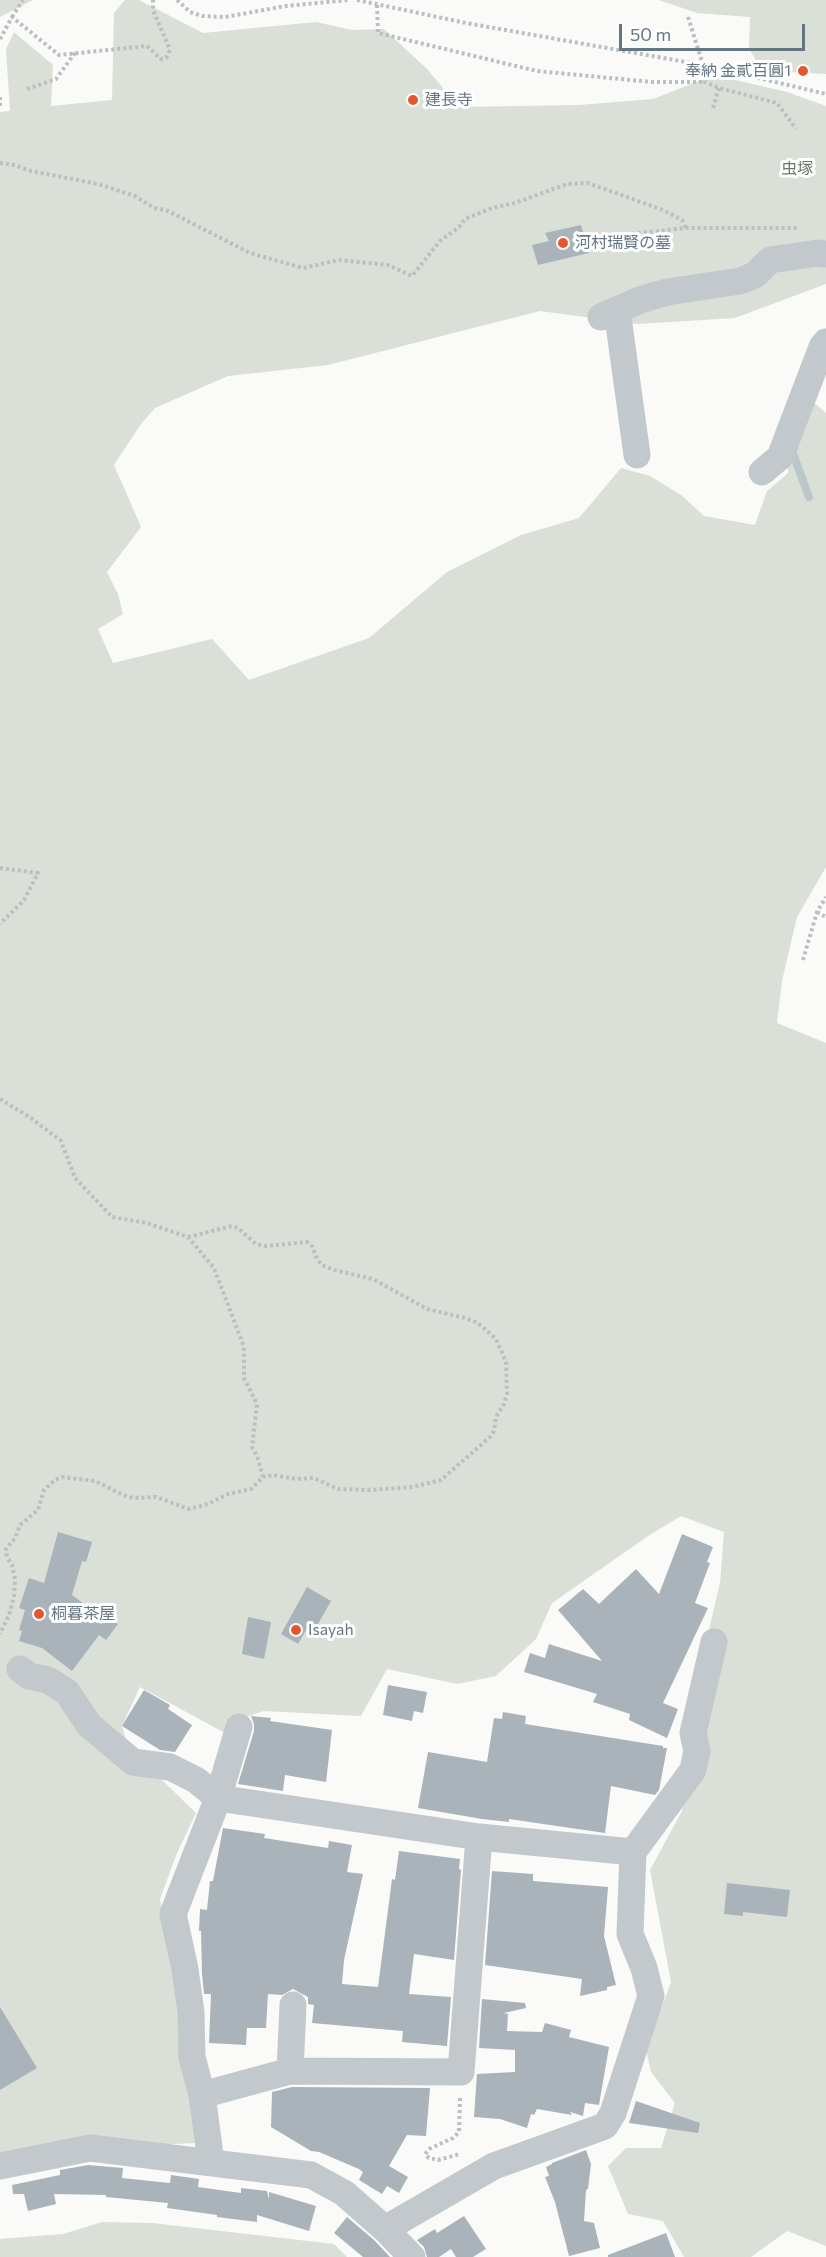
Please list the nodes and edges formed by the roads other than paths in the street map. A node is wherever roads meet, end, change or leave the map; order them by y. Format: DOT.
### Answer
graph roads {
  1 [pos="826,254"];
  2 [pos="826,342"];
  3 [pos="637,455"];
  4 [pos="762,472"];
  5 [pos="714,1642"];
  6 [pos="20,1669"];
  7 [pos="239,1727"];
  8 [pos="218,1798"];
  9 [pos="479,1837"];
  10 [pos="633,1851"];
  11 [pos="293,2005"];
  12 [pos="291,2071"];
  13 [pos="202,2095"];
  14 [pos="211,2162"];
  15 [pos="0,2166"];
  16 [pos="385,2229"];
  17 [pos="412,2257"];
  1 -- 3 [label="street"];
  2 -- 4 [label="street"];
  5 -- 10 [label="street"];
  6 -- 8 [label="street"];
  7 -- 8 [label="street"];
  8 -- 9 [label="street"];
  8 -- 13 [label="street"];
  9 -- 10 [label="street"];
  9 -- 12 [label="street"];
  10 -- 16 [label="street"];
  11 -- 12 [label="street"];
  12 -- 13 [label="street"];
  13 -- 14 [label="street"];
  14 -- 15 [label="street"];
  14 -- 16 [label="street"];
  16 -- 17 [label="street"];
}
